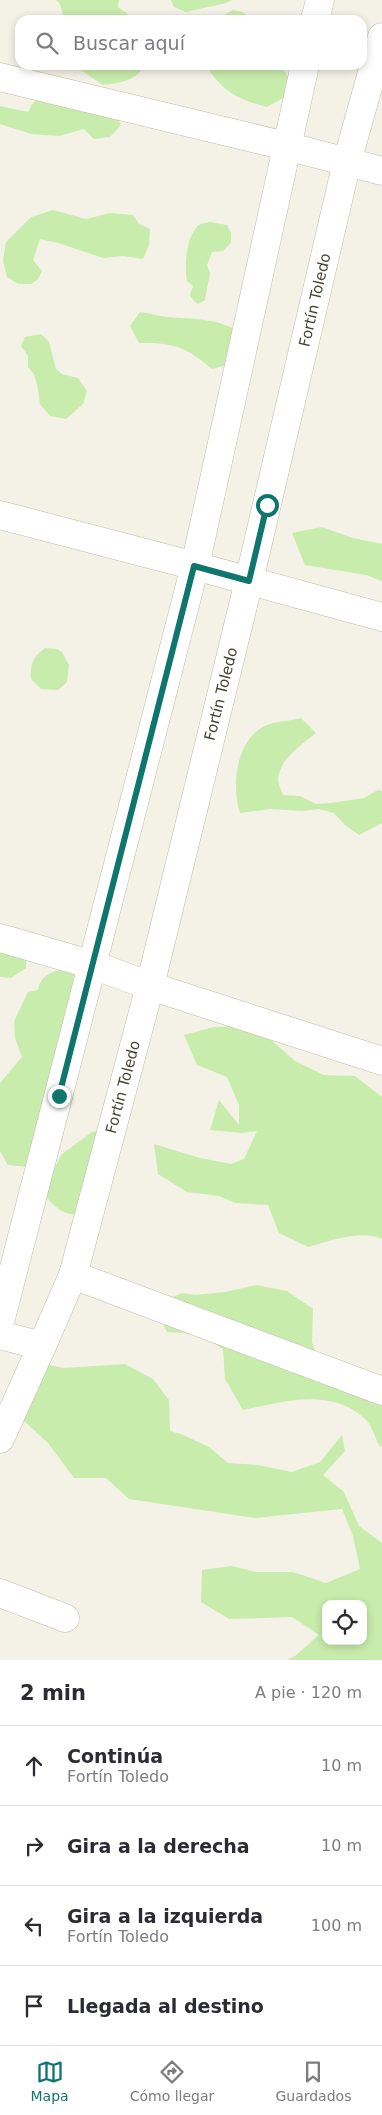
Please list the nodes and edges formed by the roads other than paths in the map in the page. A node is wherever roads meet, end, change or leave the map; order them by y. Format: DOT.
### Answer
graph roads {
  1 [pos="320,0"];
  2 [pos="316,15"];
  3 [pos="382,37"];
  4 [pos="303,70"];
  5 [pos="0,77"];
  6 [pos="286,146"];
  7 [pos="347,162"];
  8 [pos="382,171"];
  9 [pos="0,516"];
  10 [pos="194,566"];
  11 [pos="249,581"];
  12 [pos="382,617"];
  13 [pos="0,938"];
  14 [pos="93,965"];
  15 [pos="150,986"];
  16 [pos="382,1061"];
  17 [pos="73,1275"];
  18 [pos="0,1322"];
  19 [pos="0,1335"];
  20 [pos="42,1346"];
  21 [pos="382,1391"];
  22 [pos="0,1439"];
  23 [pos="0,1593"];
  24 [pos="65,1618"];
  1 -- 2 [label="street"];
  3 -- 7 [label="street, Fortín Toledo"];
  4 -- 6 [label="street"];
  5 -- 6 [label="street"];
  6 -- 7 [label="street"];
  6 -- 10 [label="street"];
  7 -- 8 [label="street"];
  7 -- 11 [label="street, Fortín Toledo"];
  9 -- 10 [label="street"];
  10 -- 11 [label="street"];
  10 -- 14 [label="street"];
  11 -- 12 [label="street"];
  11 -- 15 [label="street, Fortín Toledo"];
  13 -- 14 [label="street"];
  14 -- 15 [label="street"];
  14 -- 18 [label="street"];
  15 -- 16 [label="street"];
  15 -- 17 [label="street, Fortín Toledo"];
  17 -- 20 [label="street, Fortín Toledo"];
  17 -- 21 [label="street"];
  19 -- 20 [label="street"];
  20 -- 22 [label="street, Fortín Toledo"];
  23 -- 24 [label="street"];
}
